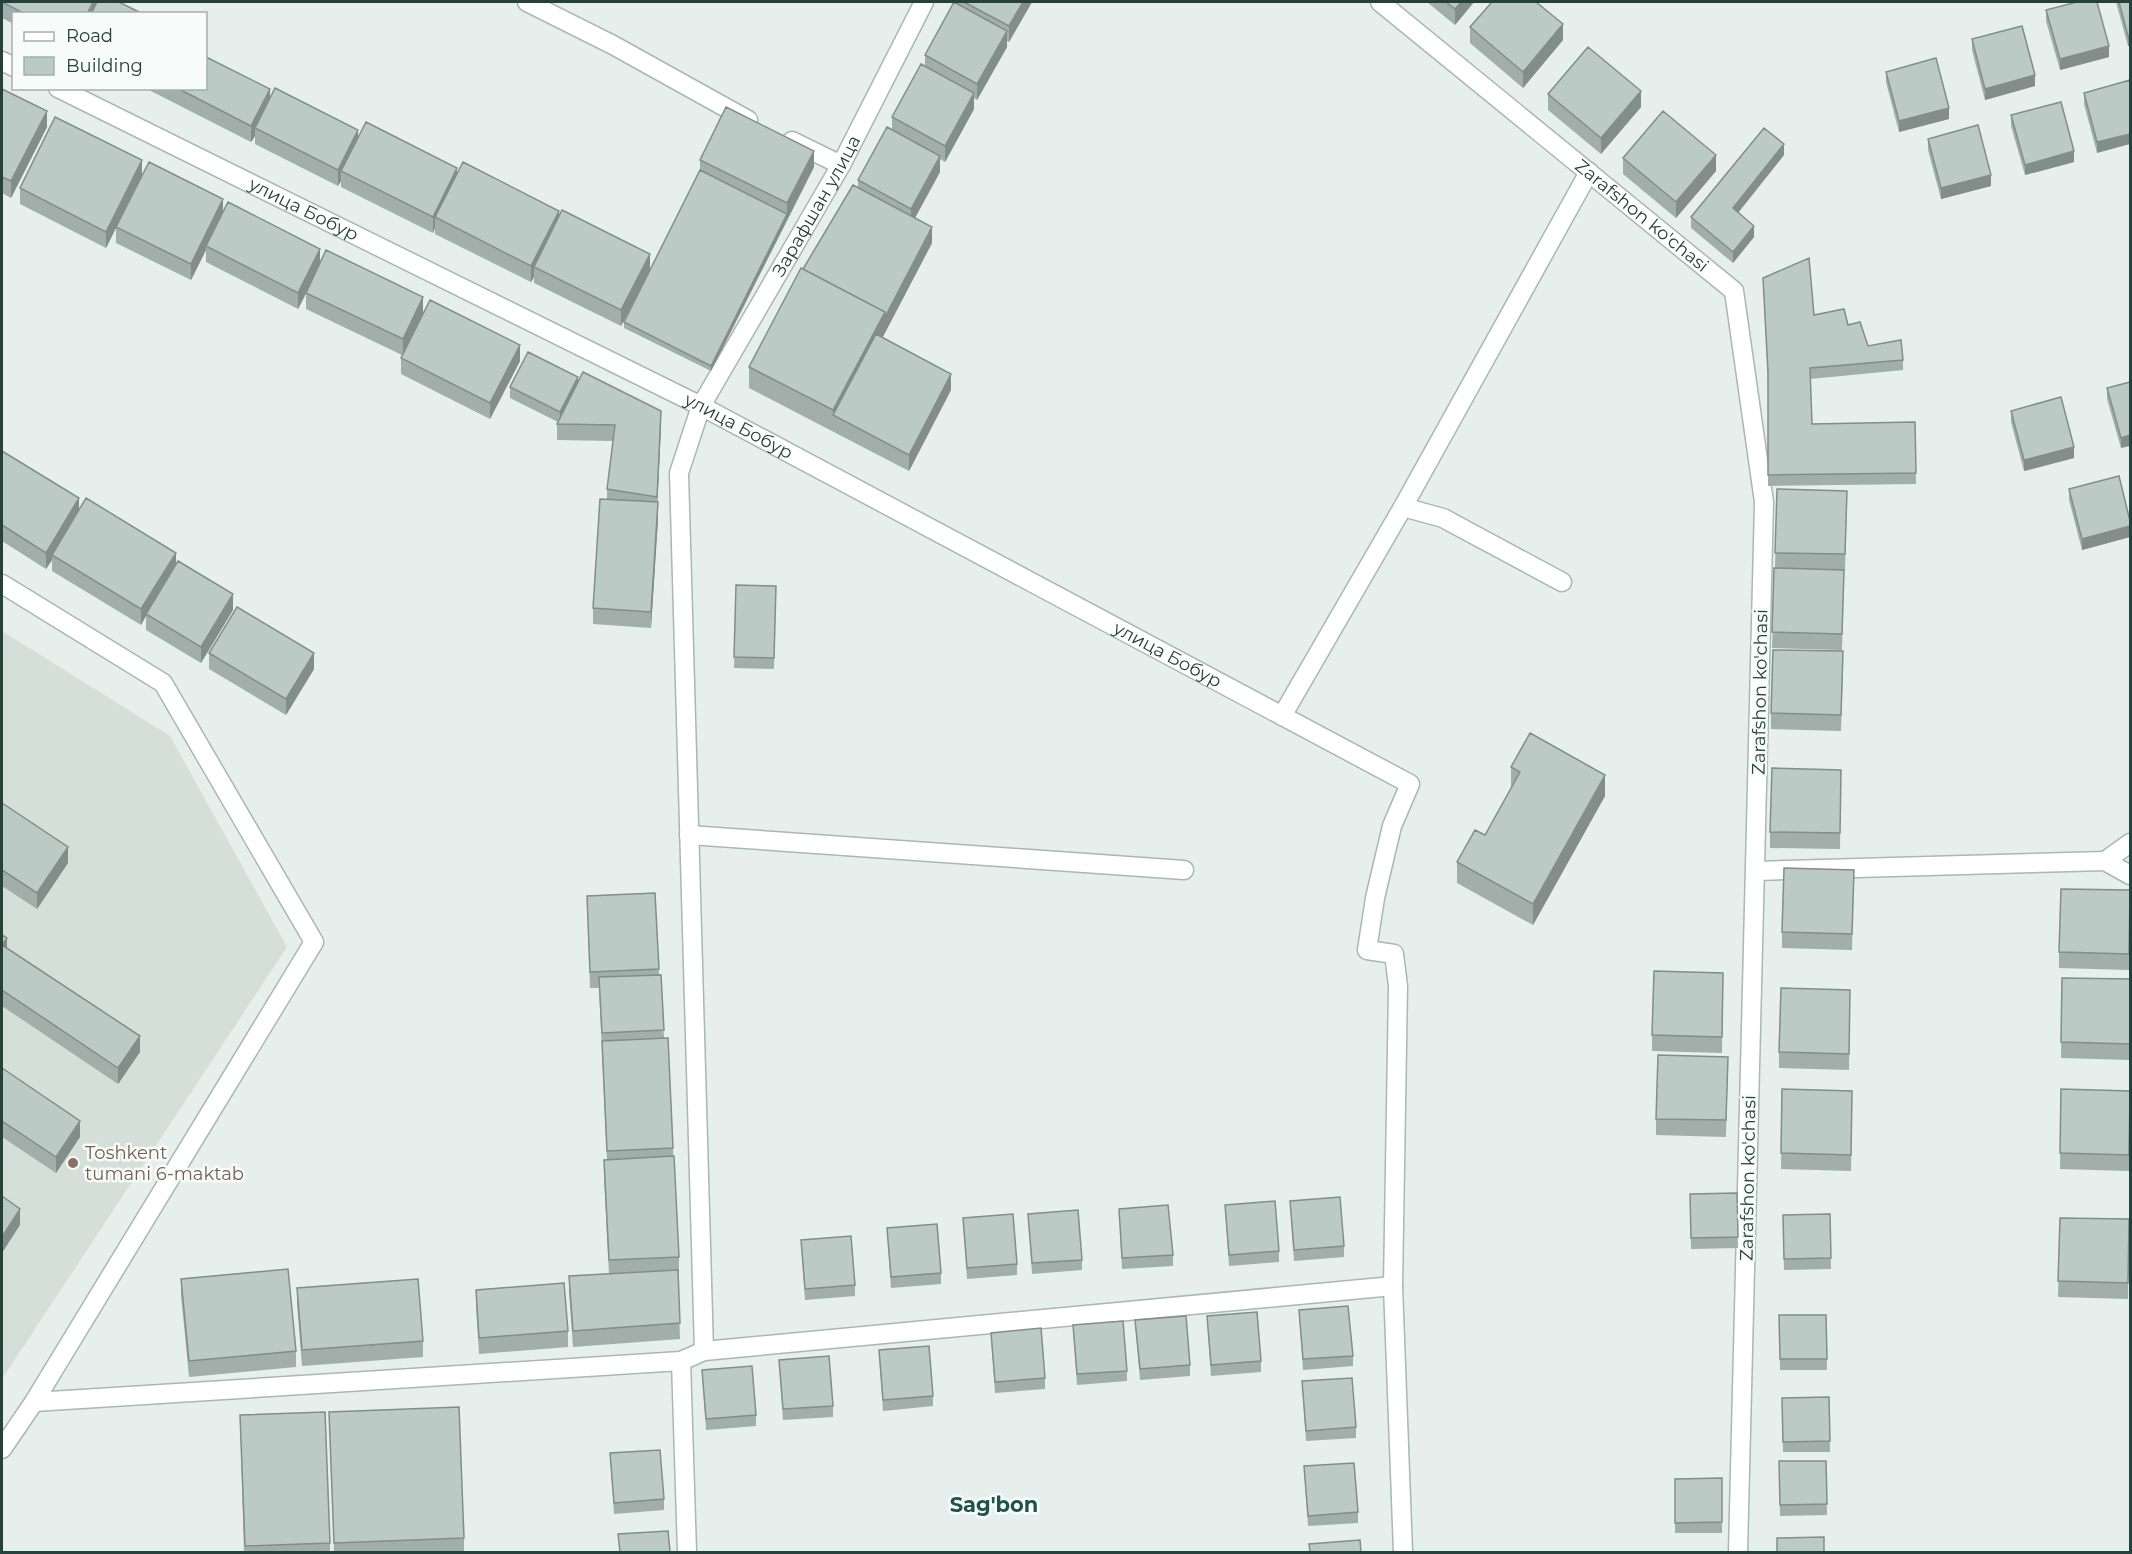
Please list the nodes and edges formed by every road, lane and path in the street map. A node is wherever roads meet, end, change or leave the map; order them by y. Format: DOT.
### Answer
graph roads {
  1 [pos="527,2"];
  2 [pos="924,2"];
  3 [pos="1380,2"];
  4 [pos="62,90"];
  5 [pos="841,165"];
  6 [pos="1589,172"];
  7 [pos="701,406"];
  8 [pos="1403,507"];
  9 [pos="1562,582"];
  10 [pos="2,584"];
  11 [pos="1282,716"];
  12 [pos="689,835"];
  13 [pos="2130,843"];
  14 [pos="2104,861"];
  15 [pos="1184,870"];
  16 [pos="1756,872"];
  17 [pos="2130,875"];
  18 [pos="1393,1286"];
  19 [pos="704,1351"];
  20 [pos="681,1361"];
  21 [pos="34,1402"];
  22 [pos="2,1449"];
  23 [pos="687,1552"];
  24 [pos="1403,1552"];
  25 [pos="1738,1552"];
  1 -- 5 [label="street"];
  2 -- 5 [label="street, Зарафшан улица"];
  3 -- 6 [label="street, Zarafshon ko'chasi"];
  4 -- 7 [label="street, улица Бобур"];
  5 -- 7 [label="street, Зарафшан улица"];
  6 -- 8 [label="street"];
  6 -- 16 [label="street, Zarafshon ko'chasi"];
  7 -- 11 [label="street, улица Бобур"];
  7 -- 12 [label="street, Зарафшан улица"];
  8 -- 9 [label="street"];
  8 -- 11 [label="street"];
  10 -- 21 [label="street"];
  11 -- 18 [label="street, улица Бобур"];
  12 -- 15 [label="street"];
  12 -- 19 [label="street, Зарафшан улица"];
  13 -- 14 [label="street"];
  14 -- 16 [label="street"];
  14 -- 17 [label="street"];
  16 -- 25 [label="street, Zarafshon ko'chasi"];
  18 -- 19 [label="street"];
  18 -- 24 [label="street"];
  19 -- 20 [label="street"];
  20 -- 21 [label="street"];
  20 -- 23 [label="street"];
  21 -- 22 [label="street"];
}
